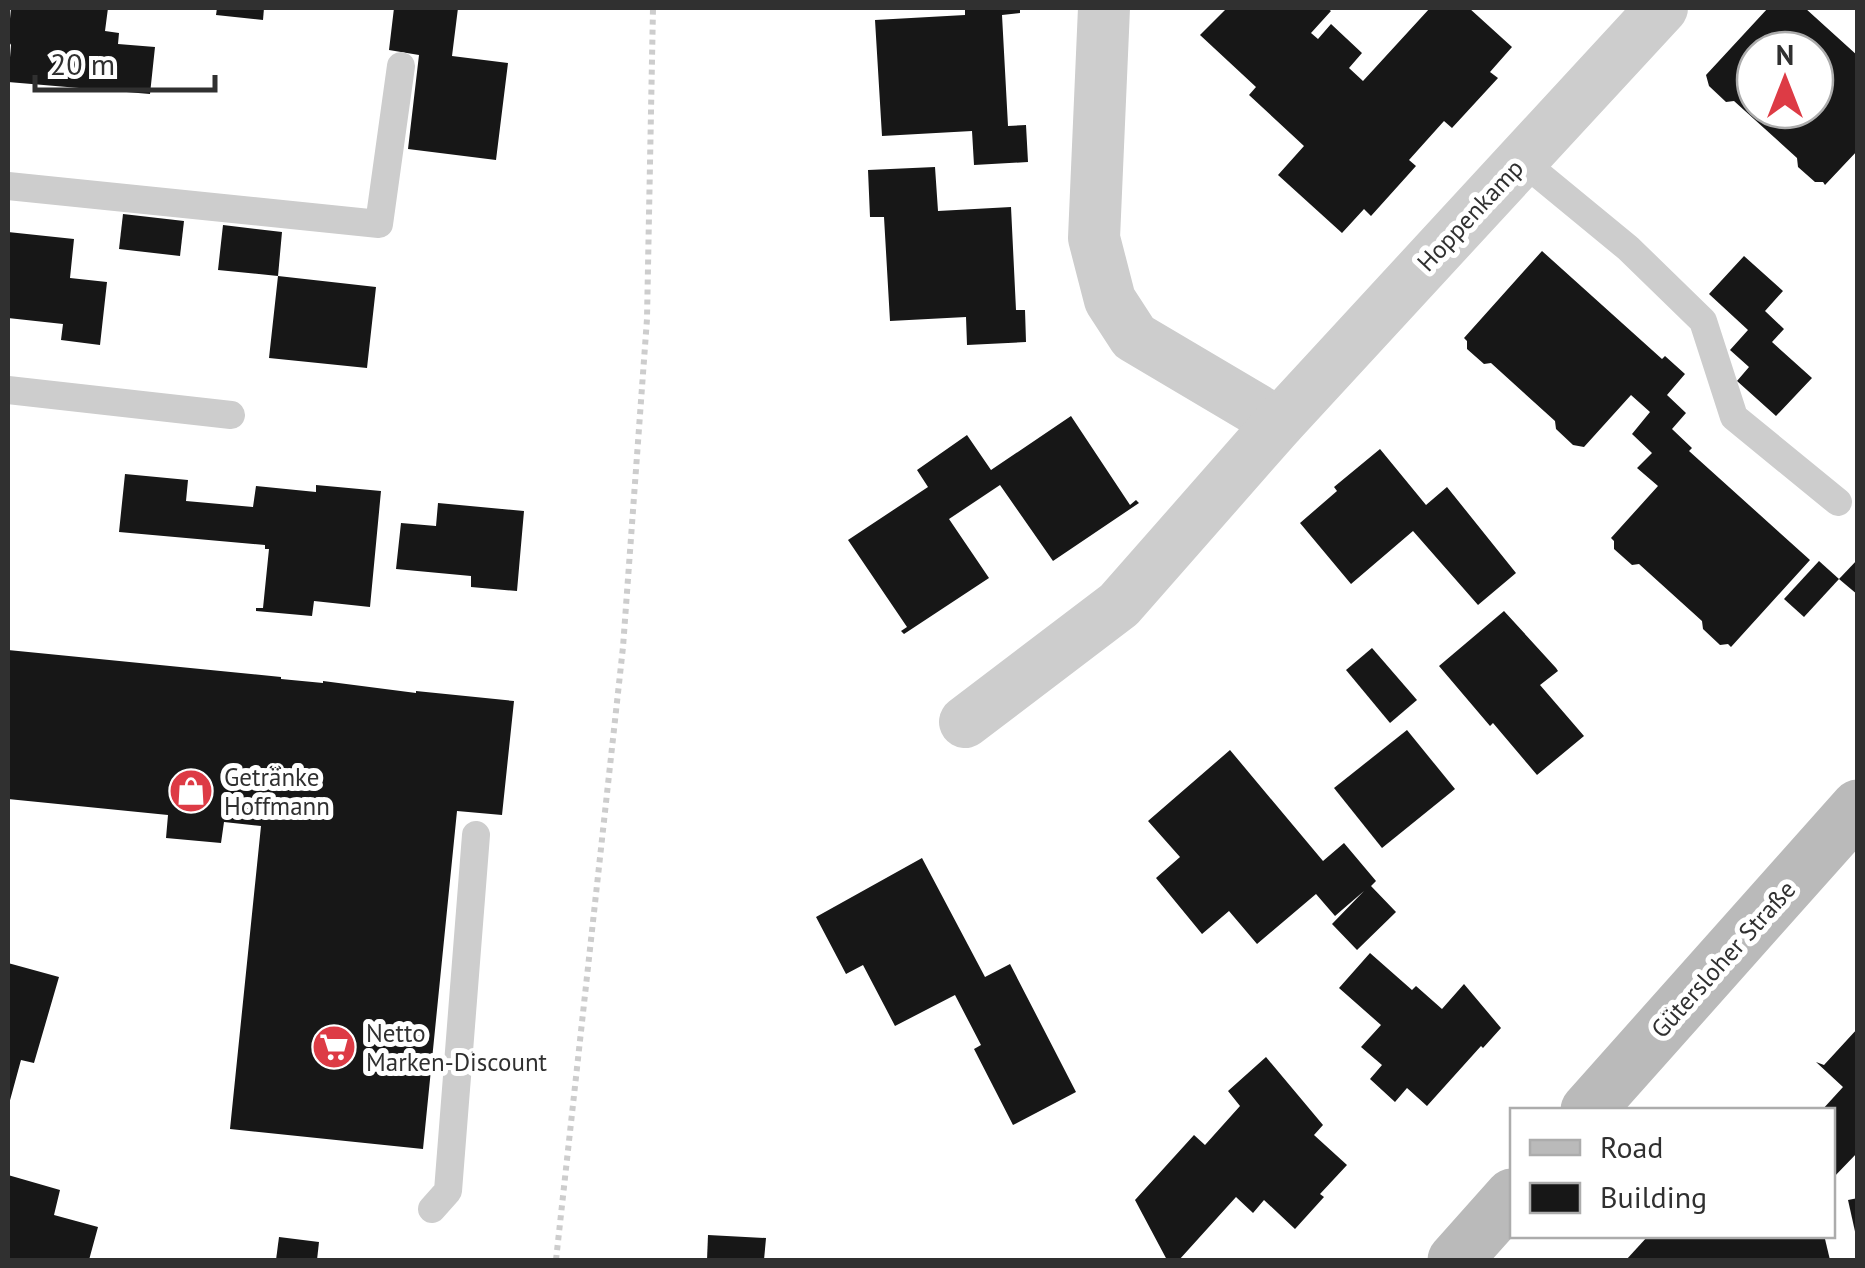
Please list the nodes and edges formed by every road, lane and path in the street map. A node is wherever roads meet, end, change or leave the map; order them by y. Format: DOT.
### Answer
graph roads {
  1 [pos="653,8"];
  2 [pos="1104,8"];
  3 [pos="1662,8"];
  4 [pos="401,66"];
  5 [pos="1521,160"];
  6 [pos="8,186"];
  7 [pos="8,390"];
  8 [pos="230,416"];
  9 [pos="1279,424"];
  10 [pos="1838,502"];
  11 [pos="965,722"];
  12 [pos="1858,807"];
  13 [pos="476,834"];
  14 [pos="1590,1108"];
  15 [pos="1510,1198"];
  16 [pos="432,1208"];
  17 [pos="556,1260"];
  18 [pos="1455,1260"];
  1 -- 17 [label="path"];
  2 -- 9 [label="street"];
  3 -- 5 [label="street, Hoppenkamp"];
  4 -- 6 [label="lane"];
  5 -- 9 [label="street, Hoppenkamp"];
  5 -- 10 [label="lane"];
  7 -- 8 [label="lane"];
  9 -- 11 [label="street, Hoppenkamp"];
  12 -- 14 [label="main road, Gütersloher Straße"];
  13 -- 16 [label="lane"];
  15 -- 18 [label="main road"];
}
